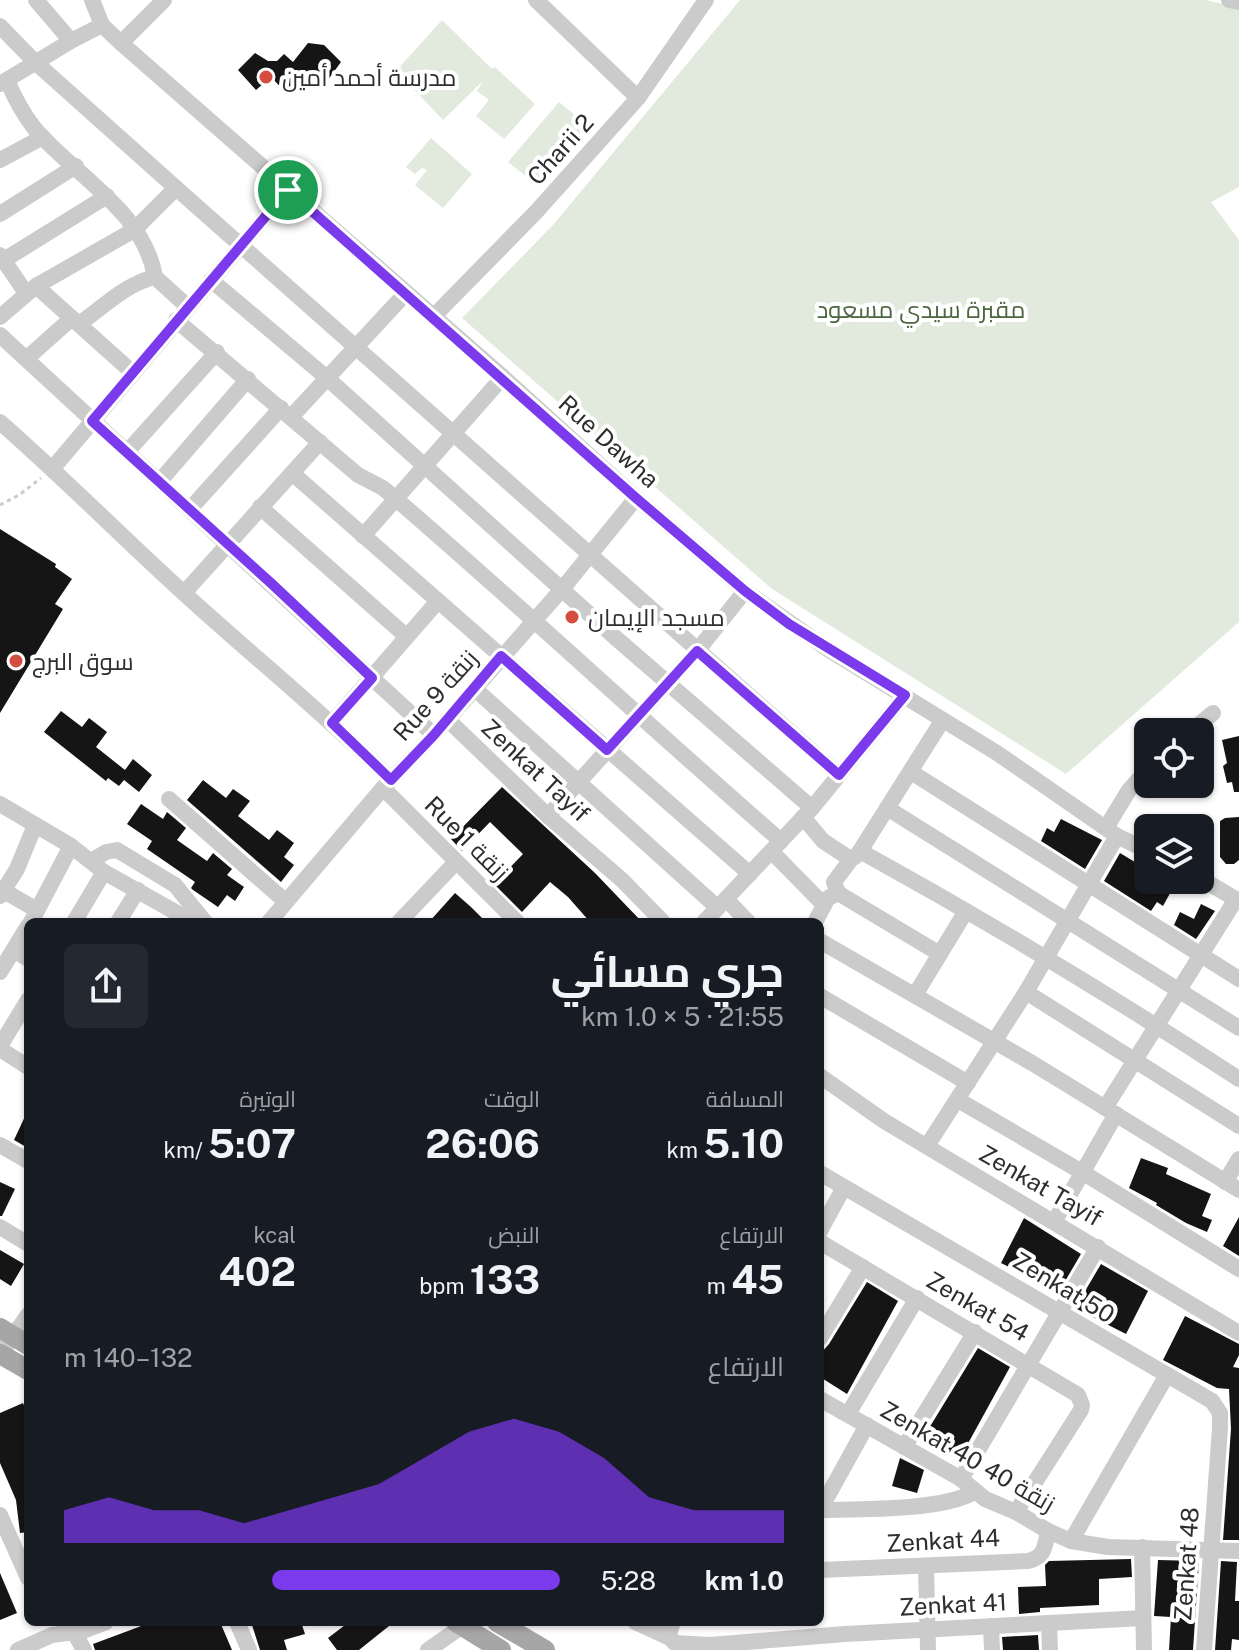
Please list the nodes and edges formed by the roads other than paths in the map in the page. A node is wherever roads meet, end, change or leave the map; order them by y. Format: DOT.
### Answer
graph roads {
  1 [pos="36,0"];
  2 [pos="92,0"];
  3 [pos="164,0"];
  4 [pos="536,0"];
  5 [pos="1229,0"];
  6 [pos="702,2"];
  7 [pos="1239,2"];
  8 [pos="102,25"];
  9 [pos="0,26"];
  10 [pos="71,41"];
  11 [pos="121,43"];
  12 [pos="35,62"];
  13 [pos="3,82"];
  14 [pos="638,98"];
  15 [pos="43,137"];
  16 [pos="0,160"];
  17 [pos="76,166"];
  18 [pos="176,188"];
  19 [pos="288,190"];
  20 [pos="107,196"];
  21 [pos="0,214"];
  22 [pos="134,230"];
  23 [pos="242,245"];
  24 [pos="2,258"];
  25 [pos="155,277"];
  26 [pos="211,280"];
  27 [pos="31,290"];
  28 [pos="406,293"];
  29 [pos="188,307"];
  30 [pos="0,317"];
  31 [pos="433,317"];
  32 [pos="176,320"];
  33 [pos="75,321"];
  34 [pos="0,335"];
  35 [pos="356,347"];
  36 [pos="217,352"];
  37 [pos="26,359"];
  38 [pos="132,372"];
  39 [pos="503,377"];
  40 [pos="327,378"];
  41 [pos="248,379"];
  42 [pos="286,412"];
  43 [pos="92,421"];
  44 [pos="0,422"];
  45 [pos="455,433"];
  46 [pos="320,442"];
  47 [pos="127,452"];
  48 [pos="426,466"];
  49 [pos="53,468"];
  50 [pos="292,473"];
  51 [pos="159,482"];
  52 [pos="636,498"];
  53 [pos="396,499"];
  54 [pos="260,507"];
  55 [pos="190,509"];
  56 [pos="363,536"];
  57 [pos="228,543"];
  58 [pos="590,555"];
  59 [pos="563,588"];
  60 [pos="745,591"];
  61 [pos="184,593"];
  62 [pos="438,601"];
  63 [pos="534,619"];
  64 [pos="406,636"];
  65 [pos="697,651"];
  66 [pos="501,656"];
  67 [pos="372,678"];
  68 [pos="667,683"];
  69 [pos="474,688"];
  70 [pos="905,695"];
  71 [pos="1213,713"];
  72 [pos="638,717"];
  73 [pos="1207,718"];
  74 [pos="447,719"];
  75 [pos="942,721"];
  76 [pos="332,723"];
  77 [pos="434,735"];
  78 [pos="607,750"];
  79 [pos="911,772"];
  80 [pos="839,775"];
  81 [pos="580,782"];
  82 [pos="387,784"];
  83 [pos="1134,784"];
  84 [pos="169,799"];
  85 [pos="0,804"];
  86 [pos="887,808"];
  87 [pos="807,813"];
  88 [pos="548,816"];
  89 [pos="35,825"];
  90 [pos="1112,832"];
  91 [pos="1134,844"];
  92 [pos="71,846"];
  93 [pos="776,846"];
  94 [pos="856,855"];
  95 [pos="91,861"];
  96 [pos="456,862"];
  97 [pos="104,872"];
  98 [pos="156,872"];
  99 [pos="750,874"];
  100 [pos="1090,885"];
  101 [pos="1214,886"];
  102 [pos="2,893"];
  103 [pos="143,893"];
  104 [pos="838,893"];
  105 [pos="1238,900"];
  106 [pos="285,901"];
  107 [pos="722,904"];
  108 [pos="824,905"];
  109 [pos="966,911"];
  110 [pos="168,916"];
  111 [pos="31,918"];
  112 [pos="33,918"];
  113 [pos="76,918"];
  114 [pos="121,918"];
  115 [pos="202,918"];
  116 [pos="272,918"];
  117 [pos="408,918"];
  118 [pos="509,918"];
  119 [pos="659,918"];
  120 [pos="708,918"];
  121 [pos="742,918"];
  122 [pos="817,918"];
  123 [pos="1069,921"];
  124 [pos="824,943"];
  125 [pos="21,954"];
  126 [pos="940,954"];
  127 [pos="1200,954"];
  128 [pos="1046,958"];
  129 [pos="0,972"];
  130 [pos="1239,979"];
  131 [pos="1178,990"];
  132 [pos="1026,992"];
  133 [pos="915,995"];
  134 [pos="824,998"];
  135 [pos="24,1007"];
  136 [pos="1156,1025"];
  137 [pos="1239,1028"];
  138 [pos="993,1041"];
  139 [pos="0,1048"];
  140 [pos="1134,1060"];
  141 [pos="24,1064"];
  142 [pos="1239,1079"];
  143 [pos="824,1083"];
  144 [pos="968,1083"];
  145 [pos="958,1100"];
  146 [pos="1111,1111"];
  147 [pos="1239,1126"];
  148 [pos="0,1145"];
  149 [pos="927,1146"];
  150 [pos="24,1159"];
  151 [pos="1239,1159"];
  152 [pos="1082,1172"];
  153 [pos="824,1175"];
  154 [pos="1232,1186"];
  155 [pos="844,1187"];
  156 [pos="1054,1222"];
  157 [pos="824,1224"];
  158 [pos="0,1227"];
  159 [pos="24,1236"];
  160 [pos="824,1244"];
  161 [pos="1098,1247"];
  162 [pos="863,1267"];
  163 [pos="1239,1269"];
  164 [pos="917,1298"];
  165 [pos="1061,1312"];
  166 [pos="824,1326"];
  167 [pos="975,1332"];
  168 [pos="1239,1333"];
  169 [pos="14,1337"];
  170 [pos="0,1354"];
  171 [pos="1030,1365"];
  172 [pos="24,1368"];
  173 [pos="1167,1375"];
  174 [pos="824,1401"];
  175 [pos="848,1414"];
  176 [pos="867,1425"];
  177 [pos="904,1447"];
  178 [pos="961,1479"];
  179 [pos="1216,1481"];
  180 [pos="974,1492"];
  181 [pos="824,1503"];
  182 [pos="824,1510"];
  183 [pos="1016,1512"];
  184 [pos="0,1515"];
  185 [pos="1048,1531"];
  186 [pos="1071,1541"];
  187 [pos="1142,1547"];
  188 [pos="1212,1550"];
  189 [pos="1239,1551"];
  190 [pos="926,1566"];
  191 [pos="24,1569"];
  192 [pos="824,1570"];
  193 [pos="1143,1618"];
  194 [pos="1049,1623"];
  195 [pos="93,1626"];
  196 [pos="239,1626"];
  197 [pos="458,1626"];
  198 [pos="466,1626"];
  199 [pos="504,1626"];
  200 [pos="991,1626"];
  201 [pos="49,1628"];
  202 [pos="672,1630"];
  203 [pos="927,1630"];
  204 [pos="74,1632"];
  205 [pos="18,1650"];
  206 [pos="83,1650"];
  207 [pos="249,1650"];
  208 [pos="428,1650"];
  209 [pos="501,1650"];
  210 [pos="545,1650"];
  211 [pos="928,1650"];
  212 [pos="992,1650"];
  213 [pos="1050,1650"];
  214 [pos="1144,1650"];
  215 [pos="1204,1650"];
  1 -- 10 [label="street"];
  2 -- 8 [label="street, Rue Dawha"];
  3 -- 11 [label="street"];
  4 -- 14 [label="street"];
  5 -- 7 [label="street"];
  6 -- 14 [label="street, Charii 2"];
  8 -- 10 [label="street"];
  8 -- 11 [label="street, Rue Dawha"];
  9 -- 12 [label="street"];
  10 -- 12 [label="street"];
  11 -- 19 [label="street, Rue Dawha"];
  12 -- 13 [label="street"];
  12 -- 18 [label="street"];
  13 -- 15 [label="street"];
  14 -- 31 [label="street, Charii 2"];
  15 -- 16 [label="street"];
  15 -- 17 [label="street"];
  17 -- 20 [label="street"];
  17 -- 21 [label="street"];
  18 -- 22 [label="street"];
  18 -- 23 [label="street"];
  19 -- 23 [label="street"];
  19 -- 28 [label="street, Rue Dawha"];
  20 -- 22 [label="street"];
  20 -- 24 [label="street"];
  22 -- 25 [label="street"];
  22 -- 27 [label="street"];
  23 -- 26 [label="street"];
  23 -- 35 [label="street"];
  24 -- 27 [label="street"];
  25 -- 29 [label="street"];
  25 -- 33 [label="street"];
  26 -- 29 [label="street"];
  26 -- 40 [label="street"];
  27 -- 30 [label="street"];
  27 -- 33 [label="street"];
  28 -- 31 [label="street, Rue Dawha"];
  28 -- 35 [label="street"];
  29 -- 32 [label="street"];
  31 -- 39 [label="street, Rue Dawha"];
  32 -- 36 [label="street"];
  32 -- 38 [label="street"];
  33 -- 37 [label="street"];
  33 -- 38 [label="street"];
  34 -- 37 [label="street"];
  35 -- 40 [label="street"];
  35 -- 45 [label="street"];
  36 -- 41 [label="street"];
  36 -- 47 [label="street"];
  37 -- 43 [label="street"];
  38 -- 43 [label="street"];
  39 -- 45 [label="street"];
  39 -- 52 [label="street, Rue Dawha"];
  40 -- 42 [label="street"];
  40 -- 48 [label="street"];
  41 -- 42 [label="street"];
  41 -- 51 [label="street"];
  42 -- 46 [label="street"];
  42 -- 55 [label="street"];
  43 -- 47 [label="street"];
  43 -- 49 [label="street"];
  44 -- 49 [label="street, Rue 1 زنقة"];
  45 -- 48 [label="street"];
  45 -- 58 [label="street"];
  46 -- 50 [label="street"];
  46 -- 53 [label="street"];
  47 -- 51 [label="street"];
  48 -- 53 [label="street"];
  48 -- 59 [label="street"];
  49 -- 61 [label="street, Rue 1 زنقة"];
  50 -- 54 [label="street"];
  50 -- 56 [label="street"];
  51 -- 55 [label="street"];
  52 -- 58 [label="street, Rue 9 زنقة"];
  52 -- 60 [label="street, Rue Dawha"];
  53 -- 56 [label="street"];
  53 -- 63 [label="street"];
  54 -- 57 [label="street"];
  54 -- 64 [label="street"];
  55 -- 57 [label="street"];
  56 -- 62 [label="street"];
  57 -- 61 [label="street"];
  57 -- 67 [label="street"];
  58 -- 59 [label="street, Rue 9 زنقة"];
  58 -- 65 [label="street"];
  59 -- 63 [label="street, Rue 9 زنقة"];
  59 -- 68 [label="street"];
  60 -- 65 [label="street"];
  60 -- 70 [label="street, Rue Dawha"];
  61 -- 76 [label="street, Rue 1 زنقة"];
  62 -- 64 [label="street"];
  62 -- 66 [label="street"];
  63 -- 66 [label="street, Rue 9 زنقة"];
  63 -- 72 [label="street"];
  64 -- 67 [label="street"];
  65 -- 68 [label="street"];
  65 -- 80 [label="street"];
  66 -- 69 [label="street, Rue 9 زنقة"];
  66 -- 78 [label="street"];
  67 -- 76 [label="street"];
  67 -- 77 [label="street"];
  68 -- 72 [label="street"];
  68 -- 87 [label="street"];
  69 -- 74 [label="street, Rue 9 زنقة"];
  69 -- 81 [label="street"];
  70 -- 75 [label="street, Rue Dawha"];
  70 -- 80 [label="street"];
  71 -- 73 [label="street"];
  72 -- 78 [label="street"];
  72 -- 93 [label="street"];
  74 -- 77 [label="street, Rue 9 زنقة"];
  74 -- 88 [label="street, Zenkat Tayif"];
  75 -- 79 [label="street"];
  75 -- 90 [label="street, Rue Dawha"];
  76 -- 82 [label="street, Rue 1 زنقة"];
  77 -- 82 [label="street, Rue 9 زنقة"];
  78 -- 81 [label="street"];
  78 -- 99 [label="street"];
  79 -- 86 [label="street"];
  79 -- 100 [label="street"];
  80 -- 87 [label="street"];
  81 -- 88 [label="street"];
  81 -- 107 [label="street"];
  82 -- 96 [label="street, Rue 1 زنقة"];
  82 -- 106 [label="street, Rue 9 زنقة"];
  83 -- 90 [label="street"];
  84 -- 106 [label="street"];
  85 -- 89 [label="street"];
  86 -- 94 [label="street"];
  86 -- 123 [label="street"];
  87 -- 93 [label="street"];
  87 -- 94 [label="street"];
  88 -- 119 [label="street, Zenkat Tayif"];
  89 -- 92 [label="street"];
  89 -- 102 [label="street"];
  90 -- 91 [label="street, Rue Dawha"];
  90 -- 100 [label="street"];
  92 -- 95 [label="street"];
  92 -- 112 [label="street"];
  93 -- 99 [label="street"];
  93 -- 108 [label="street"];
  94 -- 104 [label="street"];
  94 -- 109 [label="street"];
  95 -- 97 [label="street"];
  95 -- 98 [label="street"];
  96 -- 117 [label="street"];
  96 -- 118 [label="street, Rue 1 زنقة"];
  97 -- 103 [label="street"];
  97 -- 113 [label="street"];
  98 -- 103 [label="street"];
  98 -- 115 [label="street"];
  99 -- 107 [label="street"];
  100 -- 123 [label="street"];
  100 -- 127 [label="street"];
  101 -- 105 [label="street"];
  102 -- 111 [label="street"];
  103 -- 110 [label="street"];
  103 -- 114 [label="street"];
  104 -- 108 [label="street"];
  104 -- 126 [label="street"];
  105 -- 127 [label="street"];
  106 -- 116 [label="street, Rue 9 زنقة"];
  107 -- 120 [label="street"];
  107 -- 121 [label="street"];
  108 -- 122 [label="street"];
  109 -- 126 [label="street"];
  109 -- 128 [label="street"];
  123 -- 128 [label="street"];
  123 -- 131 [label="street"];
  124 -- 133 [label="street"];
  125 -- 129 [label="street"];
  126 -- 133 [label="street"];
  127 -- 130 [label="street"];
  127 -- 131 [label="street"];
  128 -- 132 [label="street"];
  128 -- 136 [label="street"];
  131 -- 136 [label="street"];
  131 -- 137 [label="street"];
  132 -- 138 [label="street"];
  132 -- 140 [label="street"];
  133 -- 138 [label="street"];
  134 -- 144 [label="street"];
  135 -- 139 [label="street"];
  136 -- 140 [label="street"];
  136 -- 142 [label="street"];
  138 -- 144 [label="street"];
  138 -- 146 [label="street"];
  139 -- 141 [label="street"];
  140 -- 146 [label="street"];
  140 -- 147 [label="street"];
  143 -- 149 [label="street, Zenkat Tayif"];
  144 -- 145 [label="street"];
  145 -- 149 [label="street"];
  145 -- 152 [label="street"];
  146 -- 152 [label="street"];
  146 -- 154 [label="street"];
  148 -- 150 [label="street"];
  149 -- 156 [label="street, Zenkat Tayif"];
  151 -- 154 [label="street"];
  152 -- 156 [label="street"];
  152 -- 163 [label="street"];
  153 -- 155 [label="street, Zenkat 50"];
  155 -- 157 [label="street"];
  155 -- 165 [label="street, Zenkat 50"];
  156 -- 161 [label="street, Zenkat Tayif"];
  158 -- 159 [label="street"];
  160 -- 162 [label="street, Zenkat 54"];
  161 -- 165 [label="street"];
  161 -- 168 [label="street, Zenkat Tayif"];
  162 -- 164 [label="street, Zenkat 54"];
  162 -- 166 [label="street"];
  164 -- 167 [label="street, Zenkat 54"];
  164 -- 175 [label="street"];
  165 -- 171 [label="street"];
  165 -- 173 [label="street, Zenkat 50"];
  167 -- 171 [label="street, Zenkat 54"];
  167 -- 177 [label="street"];
  169 -- 170 [label="street"];
  170 -- 172 [label="main road"];
  171 -- 178 [label="street"];
  171 -- 183 [label="street, Zenkat 54"];
  173 -- 179 [label="street, Zenkat 50"];
  173 -- 186 [label="street"];
  174 -- 175 [label="street, Zenkat 40 زنقة 40"];
  175 -- 176 [label="street, Zenkat 40 زنقة 40"];
  176 -- 177 [label="street, Zenkat 40 زنقة 40"];
  176 -- 181 [label="street"];
  177 -- 178 [label="street, Zenkat 40 زنقة 40"];
  178 -- 180 [label="street, Zenkat 40 زنقة 40"];
  179 -- 188 [label="street, Zenkat 48"];
  180 -- 182 [label="street"];
  180 -- 183 [label="street, Zenkat 40 زنقة 40"];
  183 -- 185 [label="street, Zenkat 40 زنقة 40"];
  184 -- 191 [label="street"];
  185 -- 186 [label="street, Zenkat 40 زنقة 40"];
  185 -- 190 [label="street, Zenkat 44"];
  186 -- 187 [label="street, Zenkat 40 زنقة 40"];
  187 -- 188 [label="street, Zenkat 40 زنقة 40"];
  187 -- 193 [label="street"];
  188 -- 189 [label="street, Zenkat 40 زنقة 40"];
  188 -- 215 [label="street, Zenkat 48"];
  190 -- 192 [label="street, Zenkat 44"];
  190 -- 203 [label="street"];
  193 -- 194 [label="street, Zenkat 41"];
  193 -- 214 [label="street"];
  194 -- 200 [label="street, Zenkat 41"];
  194 -- 213 [label="street"];
  195 -- 204 [label="street"];
  196 -- 207 [label="street"];
  197 -- 208 [label="street"];
  198 -- 209 [label="main road"];
  199 -- 210 [label="main road"];
  200 -- 203 [label="street, Zenkat 41"];
  200 -- 212 [label="street"];
  201 -- 204 [label="street"];
  201 -- 205 [label="street"];
  202 -- 203 [label="street, Zenkat 41"];
  203 -- 211 [label="street"];
  204 -- 206 [label="street"];
}
